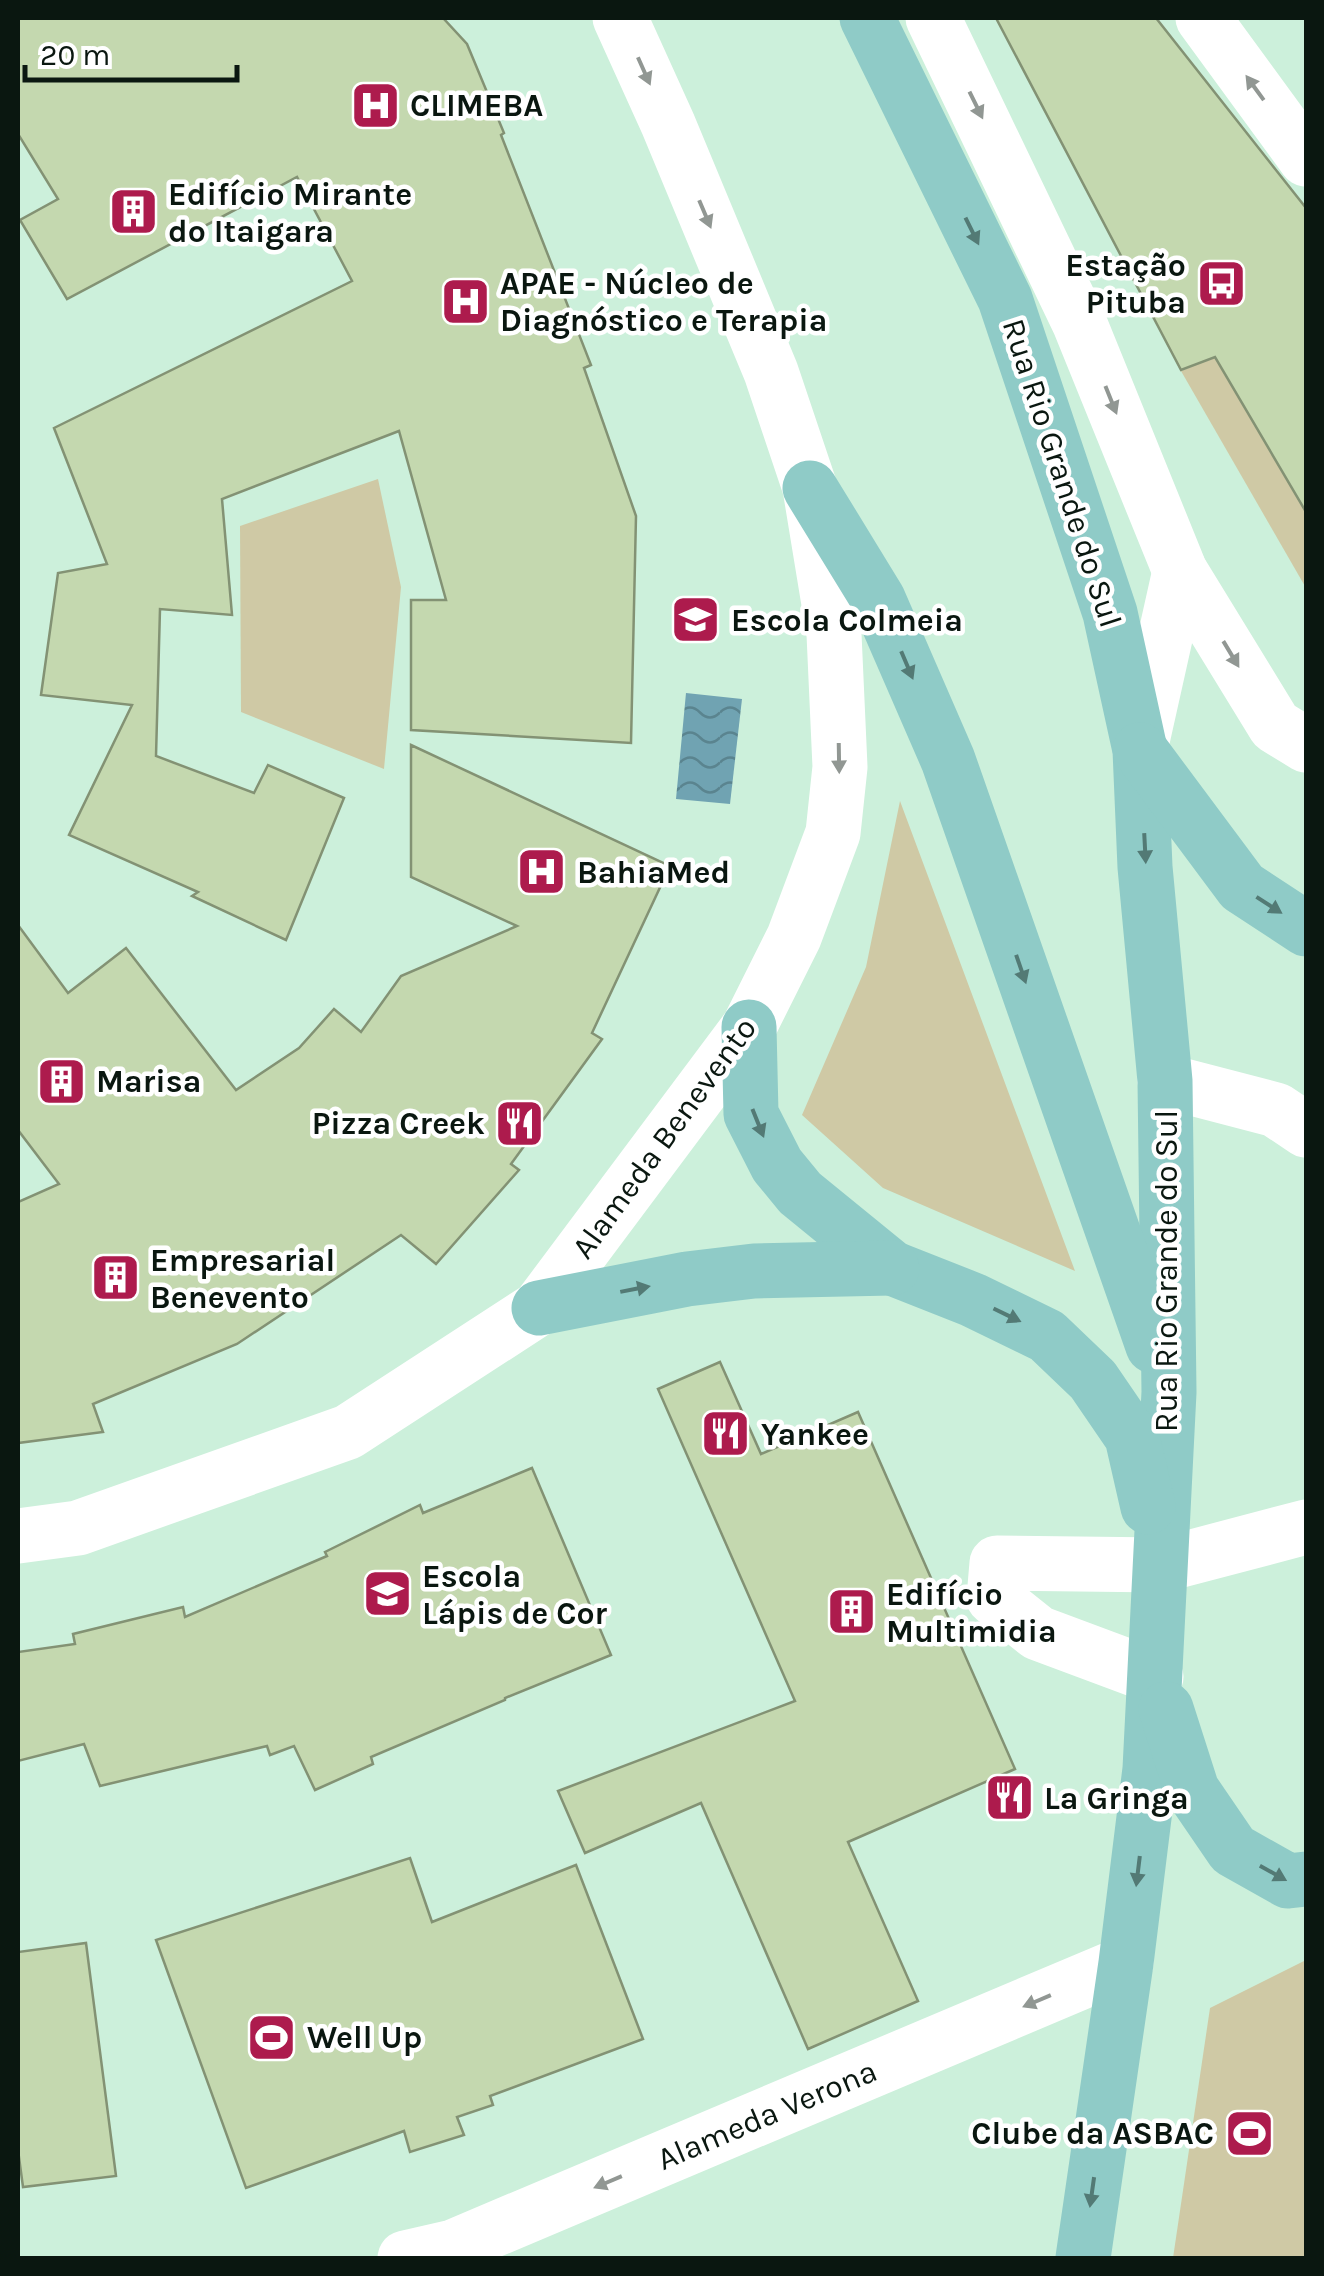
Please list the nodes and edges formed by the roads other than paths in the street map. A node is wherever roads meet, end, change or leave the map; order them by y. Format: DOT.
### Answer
graph roads {
  1 [pos="620,18"];
  2 [pos="867,18"];
  3 [pos="932,18"];
  4 [pos="1203,18"];
  5 [pos="1306,159"];
  6 [pos="810,488"];
  7 [pos="1180,571"];
  8 [pos="1306,745"];
  9 [pos="1140,750"];
  10 [pos="1306,929"];
  11 [pos="749,1028"];
  12 [pos="1165,1081"];
  13 [pos="1306,1130"];
  14 [pos="892,1268"];
  15 [pos="539,1308"];
  16 [pos="1169,1392"];
  17 [pos="1306,1527"];
  18 [pos="18,1536"];
  19 [pos="1162,1565"];
  20 [pos="1156,1677"];
  21 [pos="1306,1879"];
  22 [pos="1126,1963"];
  23 [pos="405,2258"];
  24 [pos="1083,2258"];
  1 -- 6 [label="street, Alameda Benevento, one-way"];
  2 -- 9 [label="main road, Rua Rio Grande do Sul, one-way"];
  3 -- 7 [label="street, one-way"];
  5 -- 4 [label="street, one-way"];
  6 -- 11 [label="street, Alameda Benevento, one-way"];
  6 -- 16 [label="main road, one-way"];
  7 -- 8 [label="street, one-way"];
  7 -- 9 [label="street"];
  9 -- 10 [label="main road, one-way"];
  9 -- 12 [label="main road, Rua Rio Grande do Sul, one-way"];
  11 -- 14 [label="main road, one-way"];
  11 -- 15 [label="street, Alameda Benevento"];
  12 -- 13 [label="street"];
  12 -- 16 [label="main road, Rua Rio Grande do Sul"];
  15 -- 14 [label="main road, one-way"];
  14 -- 19 [label="main road, one-way"];
  15 -- 18 [label="street, Alameda Benevento"];
  16 -- 19 [label="main road, Rua Rio Grande do Sul"];
  17 -- 19 [label="street"];
  19 -- 20 [label="main road, Rua Rio Grande do Sul"];
  19 -- 20 [label="street"];
  20 -- 21 [label="main road, one-way"];
  20 -- 22 [label="main road, Rua Rio Grande do Sul, one-way"];
  22 -- 23 [label="street, Alameda Verona, one-way"];
  22 -- 24 [label="main road, Rua Rio Grande do Sul, one-way"];
}
